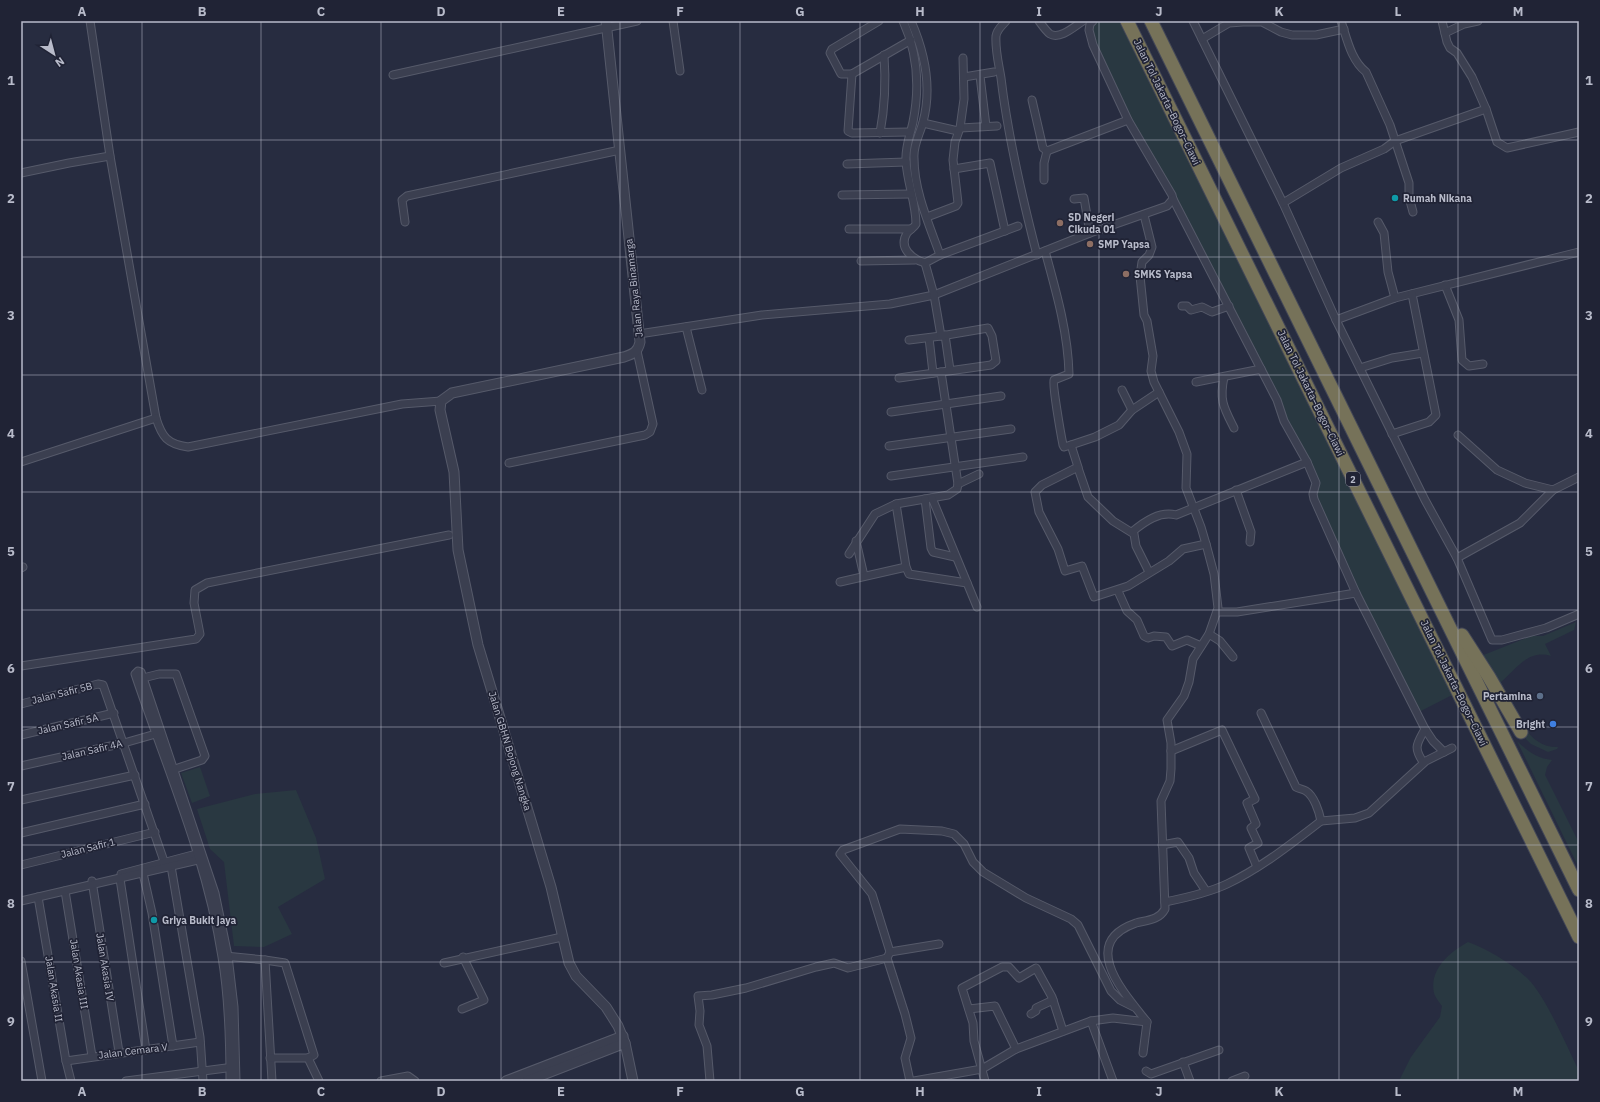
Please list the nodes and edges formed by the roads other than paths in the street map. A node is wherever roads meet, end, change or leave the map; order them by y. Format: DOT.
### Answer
graph roads {
  1 [pos="90,21"];
  2 [pos="637,21"];
  3 [pos="673,21"];
  4 [pos="879,21"];
  5 [pos="903,21"];
  6 [pos="910,21"];
  7 [pos="1006,21"];
  8 [pos="1039,21"];
  9 [pos="1083,21"];
  10 [pos="1127,21"];
  11 [pos="1151,21"];
  12 [pos="1193,21"];
  13 [pos="1341,21"];
  14 [pos="1442,21"];
  15 [pos="1478,21"];
  16 [pos="1229,22"];
  17 [pos="1089,23"];
  18 [pos="607,24"];
  19 [pos="1344,29"];
  20 [pos="1445,33"];
  21 [pos="1202,39"];
  22 [pos="911,40"];
  23 [pos="884,55"];
  24 [pos="963,58"];
  25 [pos="680,71"];
  26 [pos="994,72"];
  27 [pos="852,74"];
  28 [pos="393,75"];
  29 [pos="980,76"];
  30 [pos="964,77"];
  31 [pos="1032,100"];
  32 [pos="1486,109"];
  33 [pos="1128,120"];
  34 [pos="923,123"];
  35 [pos="986,126"];
  36 [pos="997,126"];
  37 [pos="959,130"];
  38 [pos="909,132"];
  39 [pos="1579,132"];
  40 [pos="880,133"];
  41 [pos="1395,141"];
  42 [pos="620,150"];
  43 [pos="1047,152"];
  44 [pos="110,156"];
  45 [pos="906,162"];
  46 [pos="847,164"];
  47 [pos="954,169"];
  48 [pos="21,173"];
  49 [pos="1044,180"];
  50 [pos="912,194"];
  51 [pos="842,195"];
  52 [pos="1074,199"];
  53 [pos="1173,199"];
  54 [pos="1283,204"];
  55 [pos="1413,212"];
  56 [pos="1144,215"];
  57 [pos="927,217"];
  58 [pos="405,222"];
  59 [pos="1378,222"];
  60 [pos="1018,226"];
  61 [pos="849,229"];
  62 [pos="911,229"];
  63 [pos="1005,231"];
  64 [pos="1090,233"];
  65 [pos="1045,251"];
  66 [pos="1579,252"];
  67 [pos="940,255"];
  68 [pos="1037,255"];
  69 [pos="916,260"];
  70 [pos="862,261"];
  71 [pos="925,263"];
  72 [pos="1445,285"];
  73 [pos="1412,294"];
  74 [pos="934,295"];
  75 [pos="1395,298"];
  76 [pos="1182,306"];
  77 [pos="1229,306"];
  78 [pos="1336,320"];
  79 [pos="686,327"];
  80 [pos="639,334"];
  81 [pos="943,336"];
  82 [pos="929,338"];
  83 [pos="909,340"];
  84 [pos="637,351"];
  85 [pos="1423,353"];
  86 [pos="1483,364"];
  87 [pos="1360,368"];
  88 [pos="950,370"];
  89 [pos="1261,370"];
  90 [pos="941,372"];
  91 [pos="933,373"];
  92 [pos="1224,377"];
  93 [pos="899,378"];
  94 [pos="1196,382"];
  95 [pos="702,390"];
  96 [pos="1122,390"];
  97 [pos="1159,392"];
  98 [pos="1001,396"];
  99 [pos="441,401"];
  100 [pos="945,405"];
  101 [pos="1132,410"];
  102 [pos="891,412"];
  103 [pos="156,418"];
  104 [pos="1234,428"];
  105 [pos="1011,429"];
  106 [pos="1392,434"];
  107 [pos="1458,435"];
  108 [pos="950,437"];
  109 [pos="1071,445"];
  110 [pos="889,446"];
  111 [pos="1023,457"];
  112 [pos="21,462"];
  113 [pos="1307,462"];
  114 [pos="509,463"];
  115 [pos="954,466"];
  116 [pos="1078,468"];
  117 [pos="979,474"];
  118 [pos="891,476"];
  119 [pos="1579,477"];
  120 [pos="958,484"];
  121 [pos="1236,490"];
  122 [pos="1553,490"];
  123 [pos="928,498"];
  124 [pos="896,504"];
  125 [pos="1193,507"];
  126 [pos="1132,532"];
  127 [pos="449,535"];
  128 [pos="856,541"];
  129 [pos="1250,542"];
  130 [pos="1206,544"];
  131 [pos="849,554"];
  132 [pos="956,557"];
  133 [pos="1457,558"];
  134 [pos="906,567"];
  135 [pos="1149,572"];
  136 [pos="864,576"];
  137 [pos="840,582"];
  138 [pos="967,583"];
  139 [pos="1431,587"];
  140 [pos="1118,590"];
  141 [pos="1356,593"];
  142 [pos="977,607"];
  143 [pos="1218,612"];
  144 [pos="1579,614"];
  145 [pos="1209,634"];
  146 [pos="1201,646"];
  147 [pos="1233,656"];
  148 [pos="21,666"];
  149 [pos="21,704"];
  150 [pos="1261,713"];
  151 [pos="114,714"];
  152 [pos="1426,730"];
  153 [pos="1520,732"];
  154 [pos="159,733"];
  155 [pos="21,735"];
  156 [pos="124,743"];
  157 [pos="1452,748"];
  158 [pos="1170,751"];
  159 [pos="1444,752"];
  160 [pos="1423,762"];
  161 [pos="21,766"];
  162 [pos="175,769"];
  163 [pos="135,775"];
  164 [pos="21,800"];
  165 [pos="145,804"];
  166 [pos="1321,821"];
  167 [pos="155,832"];
  168 [pos="21,833"];
  169 [pos="1162,846"];
  170 [pos="201,856"];
  171 [pos="21,865"];
  172 [pos="167,866"];
  173 [pos="1257,867"];
  174 [pos="143,871"];
  175 [pos="120,879"];
  176 [pos="92,883"];
  177 [pos="1579,890"];
  178 [pos="65,891"];
  179 [pos="1206,891"];
  180 [pos="21,896"];
  181 [pos="38,897"];
  182 [pos="21,901"];
  183 [pos="1165,902"];
  184 [pos="562,937"];
  185 [pos="1579,937"];
  186 [pos="939,944"];
  187 [pos="889,955"];
  188 [pos="225,956"];
  189 [pos="463,957"];
  190 [pos="266,960"];
  191 [pos="21,961"];
  192 [pos="444,963"];
  193 [pos="1053,1000"];
  194 [pos="1136,1008"];
  195 [pos="462,1009"];
  196 [pos="969,1009"];
  197 [pos="1031,1014"];
  198 [pos="1091,1021"];
  199 [pos="1147,1022"];
  200 [pos="1063,1031"];
  201 [pos="624,1040"];
  202 [pos="200,1042"];
  203 [pos="173,1046"];
  204 [pos="1016,1048"];
  205 [pos="146,1050"];
  206 [pos="1219,1050"];
  207 [pos="119,1052"];
  208 [pos="1143,1053"];
  209 [pos="92,1056"];
  210 [pos="270,1058"];
  211 [pos="308,1058"];
  212 [pos="66,1061"];
  213 [pos="1183,1062"];
  214 [pos="232,1067"];
  215 [pos="982,1068"];
  216 [pos="203,1070"];
  217 [pos="1146,1071"];
  218 [pos="1245,1076"];
  219 [pos="42,1081"];
  220 [pos="71,1081"];
  221 [pos="126,1081"];
  222 [pos="203,1081"];
  223 [pos="230,1081"];
  224 [pos="236,1081"];
  225 [pos="272,1081"];
  226 [pos="318,1081"];
  227 [pos="381,1081"];
  228 [pos="415,1081"];
  229 [pos="506,1081"];
  230 [pos="527,1081"];
  231 [pos="633,1081"];
  232 [pos="710,1081"];
  233 [pos="910,1081"];
  234 [pos="914,1081"];
  235 [pos="986,1081"];
  236 [pos="1113,1081"];
  237 [pos="1190,1081"];
  238 [pos="1232,1081"];
  1 -- 44 [label="street"];
  2 -- 18 [label="street"];
  3 -- 25 [label="street"];
  4 -- 27 [label="street"];
  5 -- 22 [label="street"];
  6 -- 34 [label="street"];
  7 -- 68 [label="street"];
  8 -- 9 [label="street"];
  10 -- 185 [label="highway, Jalan Tol Jakarta–Bogor–Ciawi / 2"];
  11 -- 139 [label="highway, Jalan Tol Jakarta–Bogor–Ciawi / 2"];
  12 -- 21 [label="street"];
  13 -- 19 [label="street"];
  14 -- 20 [label="street"];
  15 -- 20 [label="street"];
  16 -- 19 [label="street"];
  16 -- 21 [label="street"];
  17 -- 33 [label="street"];
  18 -- 28 [label="street"];
  18 -- 42 [label="street, Jalan Raya Binamarga"];
  19 -- 41 [label="street"];
  20 -- 32 [label="street"];
  21 -- 54 [label="street"];
  22 -- 23 [label="street"];
  22 -- 38 [label="street"];
  23 -- 27 [label="street"];
  23 -- 40 [label="street"];
  24 -- 30 [label="street"];
  26 -- 29 [label="street"];
  27 -- 40 [label="street"];
  29 -- 30 [label="street"];
  29 -- 35 [label="street"];
  30 -- 37 [label="street"];
  31 -- 43 [label="street"];
  32 -- 39 [label="street"];
  32 -- 41 [label="street"];
  33 -- 43 [label="street"];
  33 -- 53 [label="street"];
  34 -- 37 [label="street"];
  34 -- 57 [label="street"];
  35 -- 36 [label="street"];
  35 -- 37 [label="street"];
  37 -- 47 [label="street"];
  38 -- 40 [label="street"];
  38 -- 45 [label="street"];
  41 -- 54 [label="street"];
  41 -- 55 [label="street"];
  42 -- 58 [label="street"];
  42 -- 80 [label="street, Jalan Raya Binamarga"];
  43 -- 49 [label="street"];
  44 -- 48 [label="street"];
  44 -- 103 [label="street"];
  45 -- 46 [label="street"];
  45 -- 50 [label="street"];
  47 -- 57 [label="street"];
  47 -- 63 [label="street"];
  50 -- 51 [label="street"];
  50 -- 62 [label="street"];
  52 -- 64 [label="street"];
  53 -- 56 [label="street"];
  53 -- 77 [label="street"];
  54 -- 78 [label="street"];
  56 -- 64 [label="street"];
  56 -- 97 [label="street"];
  57 -- 67 [label="street"];
  59 -- 75 [label="street"];
  60 -- 63 [label="street"];
  61 -- 62 [label="street"];
  62 -- 69 [label="street"];
  63 -- 67 [label="street"];
  64 -- 65 [label="street"];
  65 -- 68 [label="street"];
  65 -- 109 [label="street"];
  66 -- 72 [label="street"];
  67 -- 71 [label="street"];
  68 -- 74 [label="street"];
  69 -- 70 [label="street"];
  69 -- 71 [label="street"];
  71 -- 74 [label="street"];
  72 -- 73 [label="street"];
  72 -- 86 [label="street"];
  73 -- 75 [label="street"];
  73 -- 85 [label="street"];
  74 -- 79 [label="street"];
  74 -- 81 [label="street"];
  75 -- 78 [label="street"];
  76 -- 77 [label="street"];
  77 -- 89 [label="street"];
  78 -- 87 [label="street"];
  79 -- 80 [label="street"];
  79 -- 95 [label="street"];
  80 -- 84 [label="street, Jalan Raya Binamarga"];
  81 -- 82 [label="street"];
  81 -- 88 [label="street"];
  81 -- 88 [label="street"];
  82 -- 83 [label="street"];
  82 -- 91 [label="street"];
  84 -- 99 [label="street, Jalan Raya Binamarga"];
  84 -- 114 [label="street"];
  85 -- 87 [label="street"];
  85 -- 106 [label="street"];
  87 -- 106 [label="street"];
  88 -- 90 [label="street"];
  89 -- 92 [label="street"];
  89 -- 113 [label="street"];
  90 -- 91 [label="street"];
  90 -- 100 [label="street"];
  91 -- 93 [label="street"];
  92 -- 94 [label="street"];
  92 -- 104 [label="street"];
  96 -- 101 [label="street"];
  97 -- 101 [label="street"];
  97 -- 125 [label="street"];
  98 -- 100 [label="street"];
  99 -- 103 [label="street"];
  99 -- 184 [label="street, Jalan GBHN Bojong Nangka"];
  100 -- 102 [label="street"];
  100 -- 108 [label="street"];
  101 -- 109 [label="street"];
  103 -- 112 [label="street"];
  105 -- 108 [label="street"];
  106 -- 133 [label="street"];
  107 -- 122 [label="street"];
  108 -- 110 [label="street"];
  108 -- 115 [label="street"];
  109 -- 116 [label="street"];
  111 -- 115 [label="street"];
  113 -- 121 [label="street"];
  113 -- 141 [label="street"];
  115 -- 118 [label="street"];
  115 -- 120 [label="street"];
  116 -- 126 [label="street"];
  116 -- 140 [label="street"];
  117 -- 120 [label="street"];
  119 -- 122 [label="street"];
  120 -- 123 [label="street"];
  121 -- 125 [label="street"];
  121 -- 129 [label="street"];
  122 -- 133 [label="street"];
  123 -- 124 [label="street"];
  123 -- 132 [label="street"];
  123 -- 132 [label="street"];
  124 -- 128 [label="street"];
  124 -- 134 [label="street"];
  125 -- 126 [label="street"];
  125 -- 130 [label="street"];
  126 -- 135 [label="street"];
  127 -- 148 [label="street"];
  128 -- 131 [label="street"];
  128 -- 136 [label="street"];
  130 -- 135 [label="street"];
  130 -- 143 [label="street"];
  132 -- 138 [label="street"];
  133 -- 144 [label="street"];
  134 -- 136 [label="street"];
  134 -- 138 [label="street"];
  135 -- 140 [label="street"];
  136 -- 137 [label="street"];
  138 -- 142 [label="street"];
  139 -- 153 [label="highway"];
  139 -- 177 [label="highway, Jalan Tol Jakarta–Bogor–Ciawi / 2"];
  140 -- 146 [label="street"];
  141 -- 143 [label="street"];
  141 -- 152 [label="street"];
  143 -- 145 [label="street"];
  145 -- 146 [label="street"];
  145 -- 147 [label="street"];
  146 -- 158 [label="street"];
  149 -- 151 [label="street, Jalan Safir 5B"];
  150 -- 166 [label="street"];
  151 -- 155 [label="street, Jalan Safir 5A"];
  151 -- 156 [label="street"];
  152 -- 159 [label="street"];
  152 -- 160 [label="street"];
  154 -- 156 [label="street, Jalan Safir 4A"];
  154 -- 162 [label="street"];
  154 -- 162 [label="street"];
  154 -- 170 [label="street"];
  156 -- 161 [label="street, Jalan Safir 4A"];
  156 -- 163 [label="street"];
  157 -- 159 [label="street"];
  158 -- 169 [label="street"];
  158 -- 173 [label="street"];
  159 -- 160 [label="street"];
  160 -- 166 [label="street"];
  162 -- 170 [label="street"];
  163 -- 164 [label="street"];
  163 -- 165 [label="street"];
  165 -- 167 [label="street"];
  165 -- 168 [label="street"];
  166 -- 173 [label="street"];
  167 -- 171 [label="street, Jalan Safir 1"];
  167 -- 172 [label="street"];
  169 -- 179 [label="street"];
  169 -- 183 [label="street"];
  170 -- 172 [label="street"];
  170 -- 188 [label="street"];
  172 -- 174 [label="street"];
  172 -- 202 [label="street"];
  173 -- 179 [label="street"];
  174 -- 175 [label="street"];
  174 -- 176 [label="street"];
  174 -- 203 [label="street"];
  175 -- 176 [label="street"];
  175 -- 205 [label="street"];
  176 -- 178 [label="street"];
  176 -- 180 [label="street"];
  176 -- 207 [label="street, Jalan Akasia IV"];
  178 -- 181 [label="street"];
  178 -- 209 [label="street, Jalan Akasia III"];
  179 -- 183 [label="street"];
  181 -- 182 [label="street"];
  181 -- 212 [label="street, Jalan Akasia II"];
  183 -- 194 [label="street"];
  184 -- 189 [label="street"];
  184 -- 201 [label="street, Jalan GBHN Bojong Nangka"];
  186 -- 187 [label="street"];
  187 -- 194 [label="street"];
  187 -- 232 [label="street"];
  187 -- 233 [label="street"];
  188 -- 190 [label="street"];
  188 -- 214 [label="street"];
  189 -- 192 [label="street"];
  189 -- 195 [label="street"];
  190 -- 210 [label="street"];
  190 -- 211 [label="street"];
  191 -- 219 [label="street"];
  193 -- 196 [label="street"];
  193 -- 197 [label="street"];
  193 -- 200 [label="street"];
  194 -- 199 [label="street"];
  196 -- 204 [label="street"];
  196 -- 215 [label="street"];
  198 -- 199 [label="street"];
  198 -- 200 [label="street"];
  198 -- 236 [label="street"];
  199 -- 208 [label="street"];
  200 -- 204 [label="street"];
  201 -- 229 [label="street"];
  201 -- 230 [label="street"];
  201 -- 231 [label="street, Jalan GBHN Bojong Nangka"];
  202 -- 203 [label="street, Jalan Cemara V"];
  202 -- 216 [label="street"];
  203 -- 205 [label="street, Jalan Cemara V"];
  204 -- 215 [label="street"];
  205 -- 207 [label="street, Jalan Cemara V"];
  206 -- 213 [label="street"];
  207 -- 209 [label="street, Jalan Cemara V"];
  209 -- 212 [label="street, Jalan Cemara V"];
  210 -- 211 [label="street"];
  210 -- 225 [label="street"];
  211 -- 226 [label="street"];
  212 -- 220 [label="street, Jalan Akasia II"];
  213 -- 217 [label="street"];
  213 -- 237 [label="street"];
  214 -- 216 [label="street"];
  214 -- 223 [label="street"];
  214 -- 224 [label="street"];
  215 -- 234 [label="street"];
  215 -- 235 [label="street"];
  216 -- 221 [label="street"];
  216 -- 222 [label="street"];
  218 -- 238 [label="street"];
  227 -- 228 [label="street"];
}
